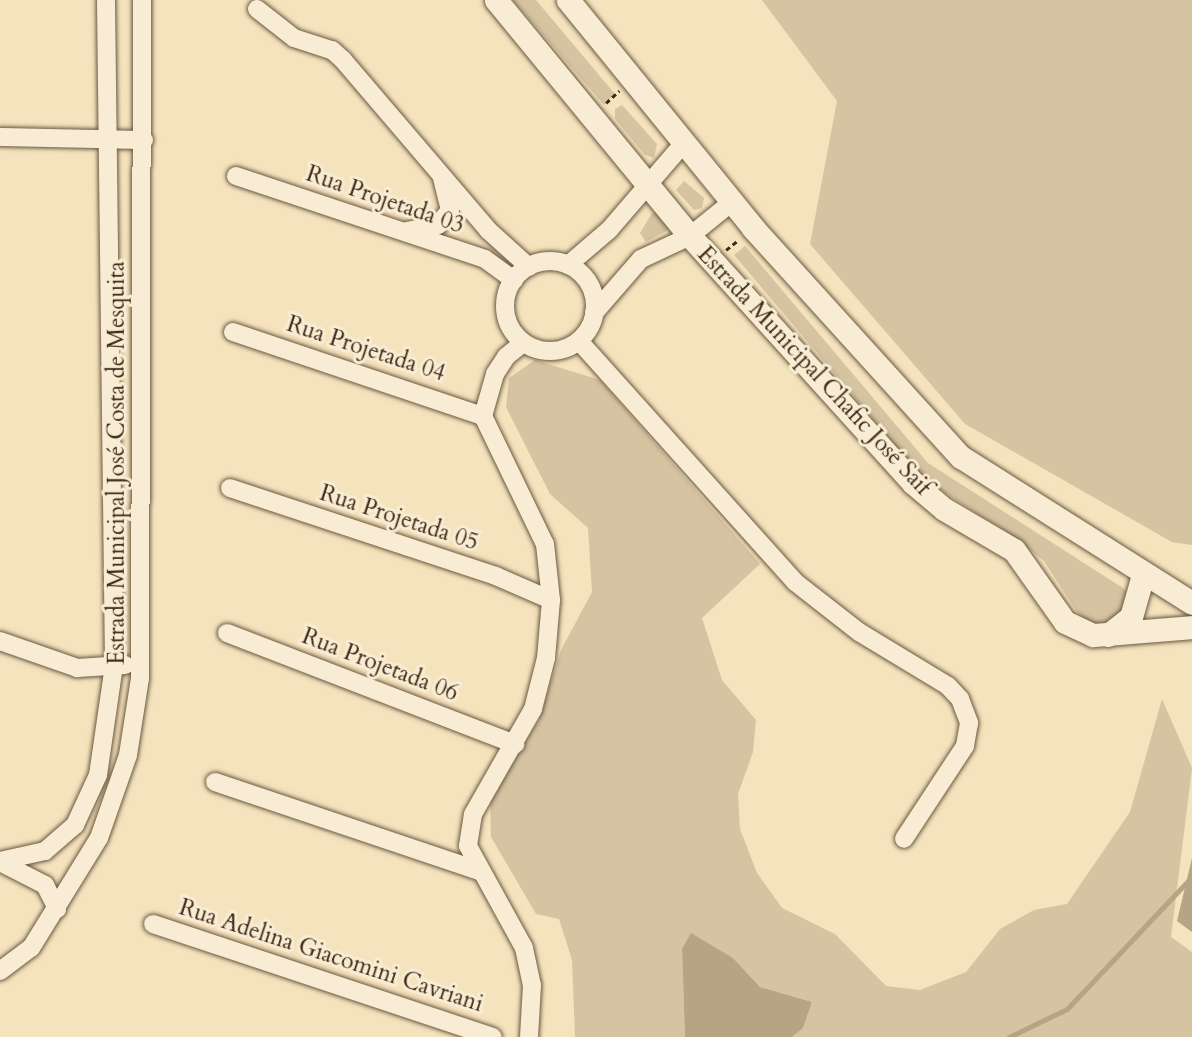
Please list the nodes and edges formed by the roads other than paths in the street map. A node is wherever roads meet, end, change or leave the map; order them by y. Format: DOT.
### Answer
graph roads {
  1 [pos="106,0"];
  2 [pos="142,0"];
  3 [pos="496,0"];
  4 [pos="568,0"];
  5 [pos="257,9"];
  6 [pos="0,137"];
  7 [pos="110,139"];
  8 [pos="144,141"];
  9 [pos="683,144"];
  10 [pos="422,148"];
  11 [pos="236,176"];
  12 [pos="647,184"];
  13 [pos="732,202"];
  14 [pos="404,232"];
  15 [pos="690,236"];
  16 [pos="568,265"];
  17 [pos="529,267"];
  18 [pos="514,280"];
  19 [pos="594,313"];
  20 [pos="233,332"];
  21 [pos="579,341"];
  22 [pos="523,343"];
  23 [pos="483,416"];
  24 [pos="230,488"];
  25 [pos="1143,575"];
  26 [pos="551,600"];
  27 [pos="1192,603"];
  28 [pos="1192,627"];
  29 [pos="227,633"];
  30 [pos="1108,635"];
  31 [pos="0,641"];
  32 [pos="140,665"];
  33 [pos="114,666"];
  34 [pos="515,744"];
  35 [pos="215,782"];
  36 [pos="904,839"];
  37 [pos="0,862"];
  38 [pos="479,871"];
  39 [pos="57,909"];
  40 [pos="153,924"];
  41 [pos="0,971"];
  42 [pos="493,1037"];
  43 [pos="529,1037"];
  1 -- 7 [label="street, Estrada Municipal José Costa de Mesquita"];
  2 -- 8 [label="street, Estrada Municipal José Costa de Mesquita"];
  3 -- 12 [label="street, Estrada Municipal Chafic José Saif"];
  4 -- 9 [label="street"];
  5 -- 10 [label="street"];
  6 -- 7 [label="street"];
  7 -- 8 [label="street"];
  7 -- 33 [label="street, Estrada Municipal José Costa de Mesquita"];
  8 -- 32 [label="street, Estrada Municipal José Costa de Mesquita"];
  9 -- 12 [label="street"];
  9 -- 13 [label="street"];
  10 -- 14 [label="street"];
  10 -- 17 [label="street"];
  11 -- 14 [label="street, Rua Projetada 03"];
  12 -- 15 [label="street, Estrada Municipal Chafic José Saif"];
  12 -- 16 [label="street"];
  13 -- 15 [label="street"];
  13 -- 25 [label="street"];
  14 -- 18 [label="street, Rua Projetada 03"];
  15 -- 19 [label="street"];
  15 -- 30 [label="street, Estrada Municipal Chafic José Saif"];
  16 -- 17 [label="street"];
  16 -- 19 [label="street"];
  17 -- 18 [label="street"];
  18 -- 22 [label="street"];
  19 -- 21 [label="street"];
  20 -- 23 [label="street, Rua Projetada 04"];
  21 -- 22 [label="street"];
  21 -- 36 [label="street"];
  22 -- 23 [label="street"];
  23 -- 26 [label="street"];
  24 -- 26 [label="street, Rua Projetada 05"];
  25 -- 27 [label="street"];
  25 -- 30 [label="street"];
  26 -- 34 [label="street"];
  28 -- 30 [label="street, Estrada Municipal Chafic José Saif"];
  29 -- 34 [label="street, Rua Projetada 06"];
  31 -- 33 [label="street"];
  32 -- 33 [label="street"];
  32 -- 39 [label="street, Estrada Municipal José Costa de Mesquita"];
  33 -- 37 [label="street, Estrada Municipal José Costa de Mesquita"];
  34 -- 38 [label="street"];
  35 -- 38 [label="street"];
  37 -- 39 [label="street"];
  38 -- 43 [label="street"];
  39 -- 41 [label="street, Estrada Municipal José Costa de Mesquita"];
  40 -- 42 [label="street, Rua Adelina Giacomini Cavriani"];
}
